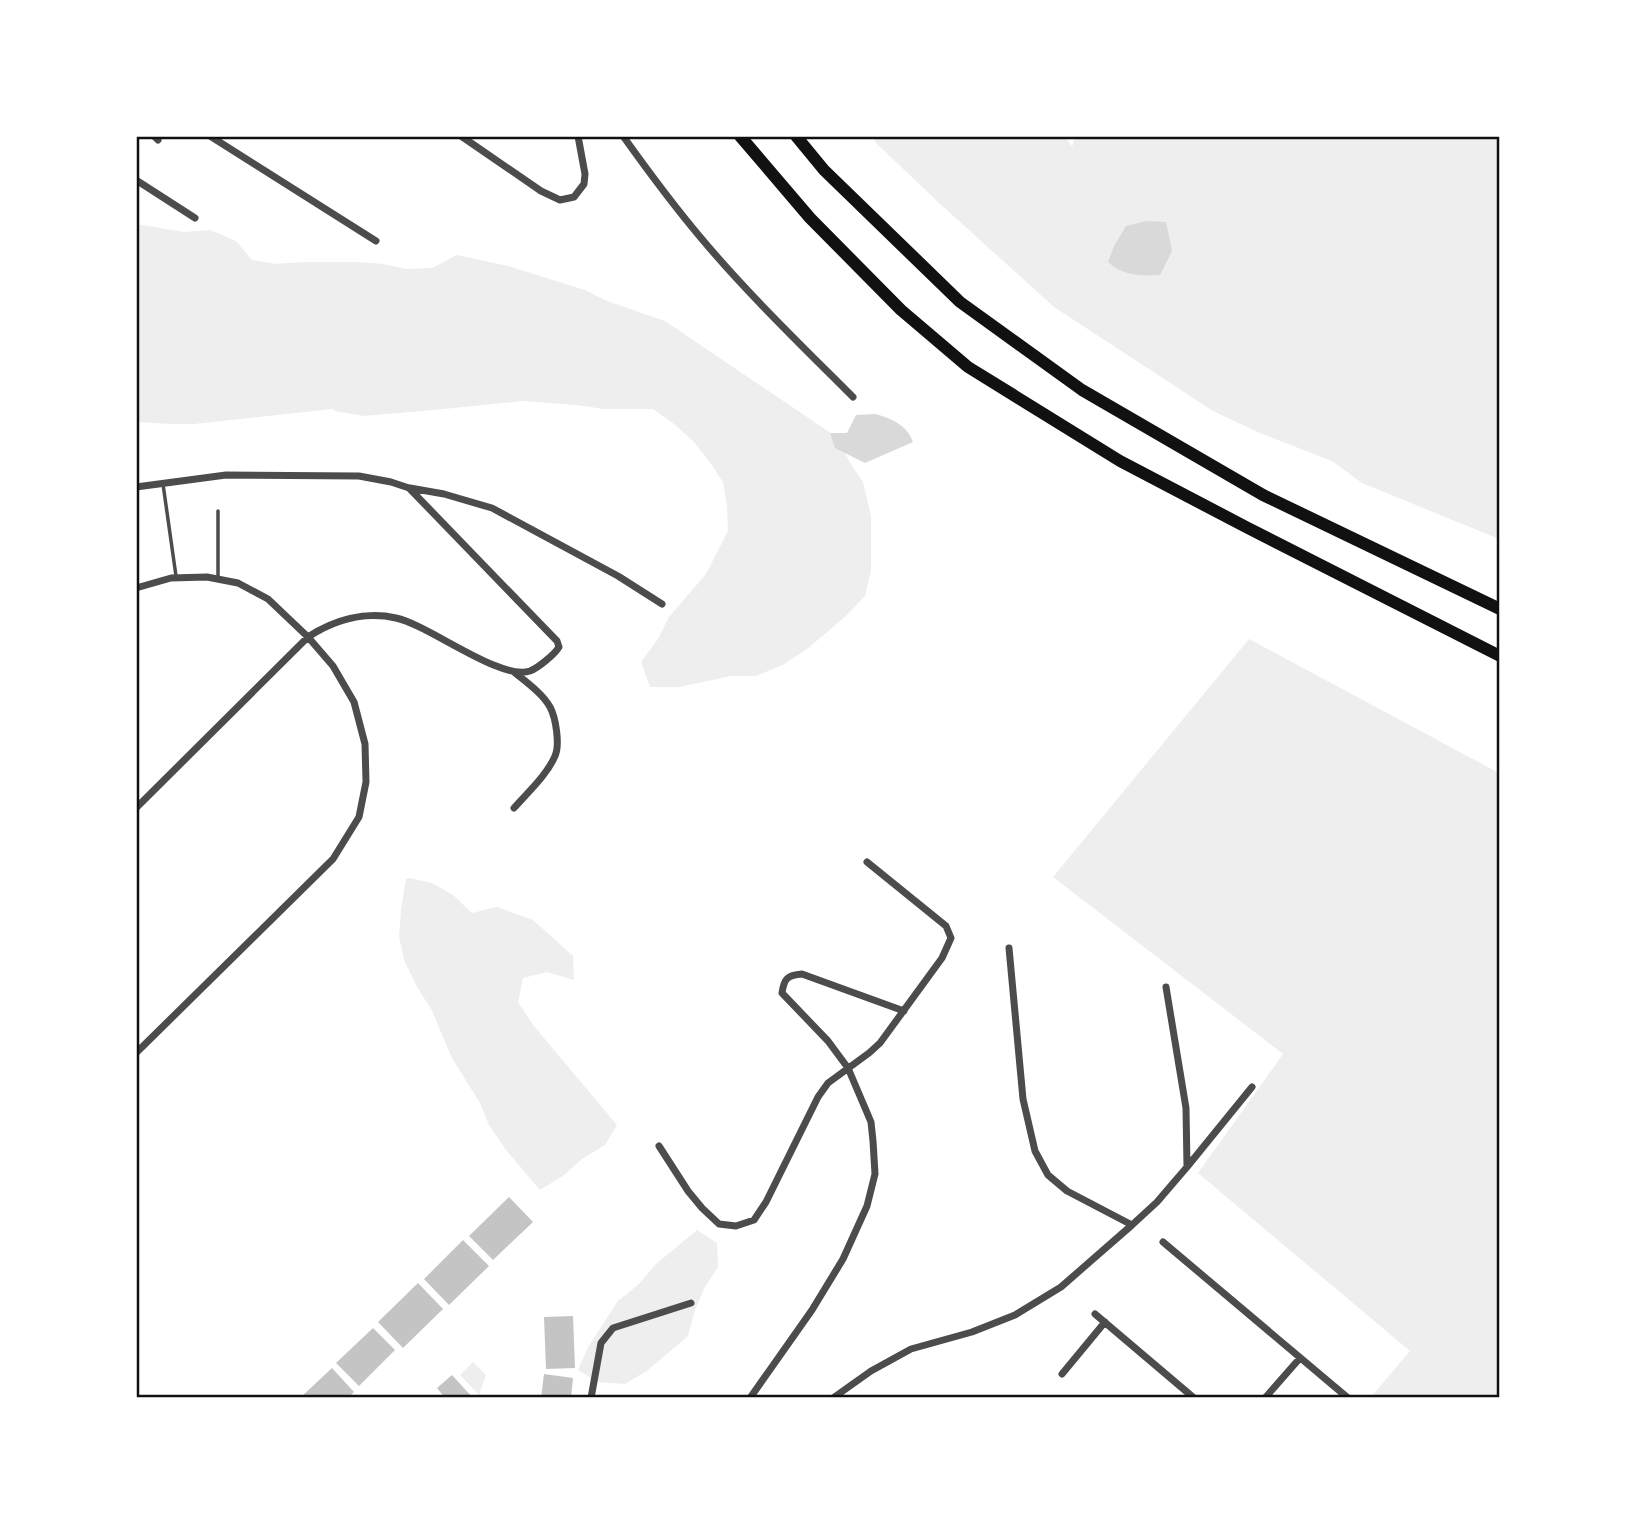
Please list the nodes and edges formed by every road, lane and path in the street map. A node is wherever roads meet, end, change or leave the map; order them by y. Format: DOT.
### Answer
graph roads {
  1 [pos="210,136"];
  2 [pos="461,136"];
  3 [pos="578,136"];
  4 [pos="623,136"];
  5 [pos="740,136"];
  6 [pos="796,136"];
  7 [pos="136,180"];
  8 [pos="195,218"];
  9 [pos="376,240"];
  10 [pos="852,397"];
  11 [pos="163,485"];
  12 [pos="136,487"];
  13 [pos="409,488"];
  14 [pos="218,511"];
  15 [pos="176,578"];
  16 [pos="218,579"];
  17 [pos="136,588"];
  18 [pos="662,604"];
  19 [pos="1500,609"];
  20 [pos="309,637"];
  21 [pos="1500,656"];
  22 [pos="514,672"];
  23 [pos="136,808"];
  24 [pos="514,808"];
  25 [pos="867,862"];
  26 [pos="1009,948"];
  27 [pos="1166,987"];
  28 [pos="904,1011"];
  29 [pos="136,1053"];
  30 [pos="848,1068"];
  31 [pos="1252,1087"];
  32 [pos="659,1146"];
  33 [pos="1187,1167"];
  34 [pos="1132,1225"];
  35 [pos="1163,1242"];
  36 [pos="691,1303"];
  37 [pos="1095,1314"];
  38 [pos="1104,1322"];
  39 [pos="1300,1358"];
  40 [pos="1062,1374"];
  41 [pos="591,1398"];
  42 [pos="750,1398"];
  43 [pos="833,1398"];
  44 [pos="1194,1398"];
  45 [pos="1265,1398"];
  46 [pos="1348,1398"];
  1 -- 9 [label="street"];
  2 -- 3 [label="street"];
  4 -- 10 [label="street"];
  5 -- 21 [label="highway"];
  6 -- 19 [label="highway"];
  7 -- 8 [label="street"];
  11 -- 12 [label="street"];
  11 -- 13 [label="street"];
  11 -- 15 [label="lane"];
  13 -- 18 [label="street"];
  13 -- 22 [label="street"];
  14 -- 16 [label="lane"];
  15 -- 16 [label="street"];
  15 -- 17 [label="street"];
  16 -- 20 [label="street"];
  20 -- 22 [label="street"];
  20 -- 23 [label="street"];
  20 -- 29 [label="street"];
  22 -- 24 [label="street"];
  25 -- 28 [label="street"];
  26 -- 34 [label="street"];
  27 -- 33 [label="street"];
  28 -- 30 [label="street"];
  28 -- 30 [label="street"];
  30 -- 32 [label="street"];
  30 -- 42 [label="street"];
  31 -- 33 [label="street"];
  33 -- 34 [label="street"];
  34 -- 43 [label="street"];
  35 -- 39 [label="street"];
  36 -- 41 [label="street"];
  37 -- 38 [label="street"];
  38 -- 40 [label="street"];
  38 -- 44 [label="street"];
  39 -- 45 [label="street"];
  39 -- 46 [label="street"];
}
